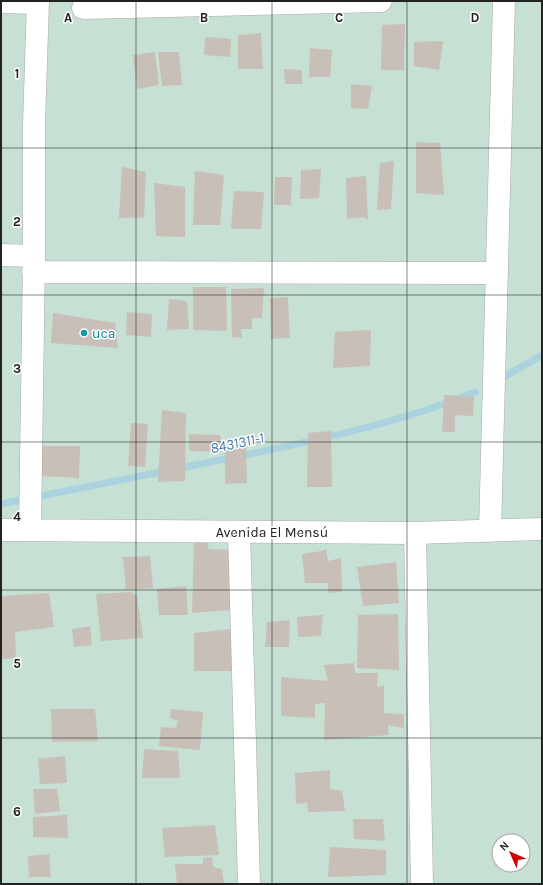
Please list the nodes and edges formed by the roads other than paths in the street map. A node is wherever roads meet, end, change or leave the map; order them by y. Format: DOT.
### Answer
graph roads {
  1 [pos="381,1"];
  2 [pos="504,1"];
  3 [pos="1,2"];
  4 [pos="38,2"];
  5 [pos="83,8"];
  6 [pos="1,255"];
  7 [pos="34,264"];
  8 [pos="497,273"];
  9 [pos="542,529"];
  10 [pos="1,530"];
  11 [pos="30,530"];
  12 [pos="490,531"];
  13 [pos="239,532"];
  14 [pos="415,533"];
  15 [pos="250,884"];
  16 [pos="422,884"];
  1 -- 5 [label="street"];
  2 -- 8 [label="street"];
  3 -- 4 [label="street"];
  4 -- 7 [label="street"];
  6 -- 7 [label="street"];
  7 -- 8 [label="street"];
  7 -- 11 [label="street"];
  8 -- 12 [label="street"];
  9 -- 12 [label="street, Avenida El Mensú"];
  10 -- 11 [label="street, Avenida El Mensú"];
  11 -- 13 [label="street, Avenida El Mensú"];
  12 -- 14 [label="street, Avenida El Mensú"];
  13 -- 14 [label="street, Avenida El Mensú"];
  13 -- 15 [label="street"];
  14 -- 16 [label="street"];
}
